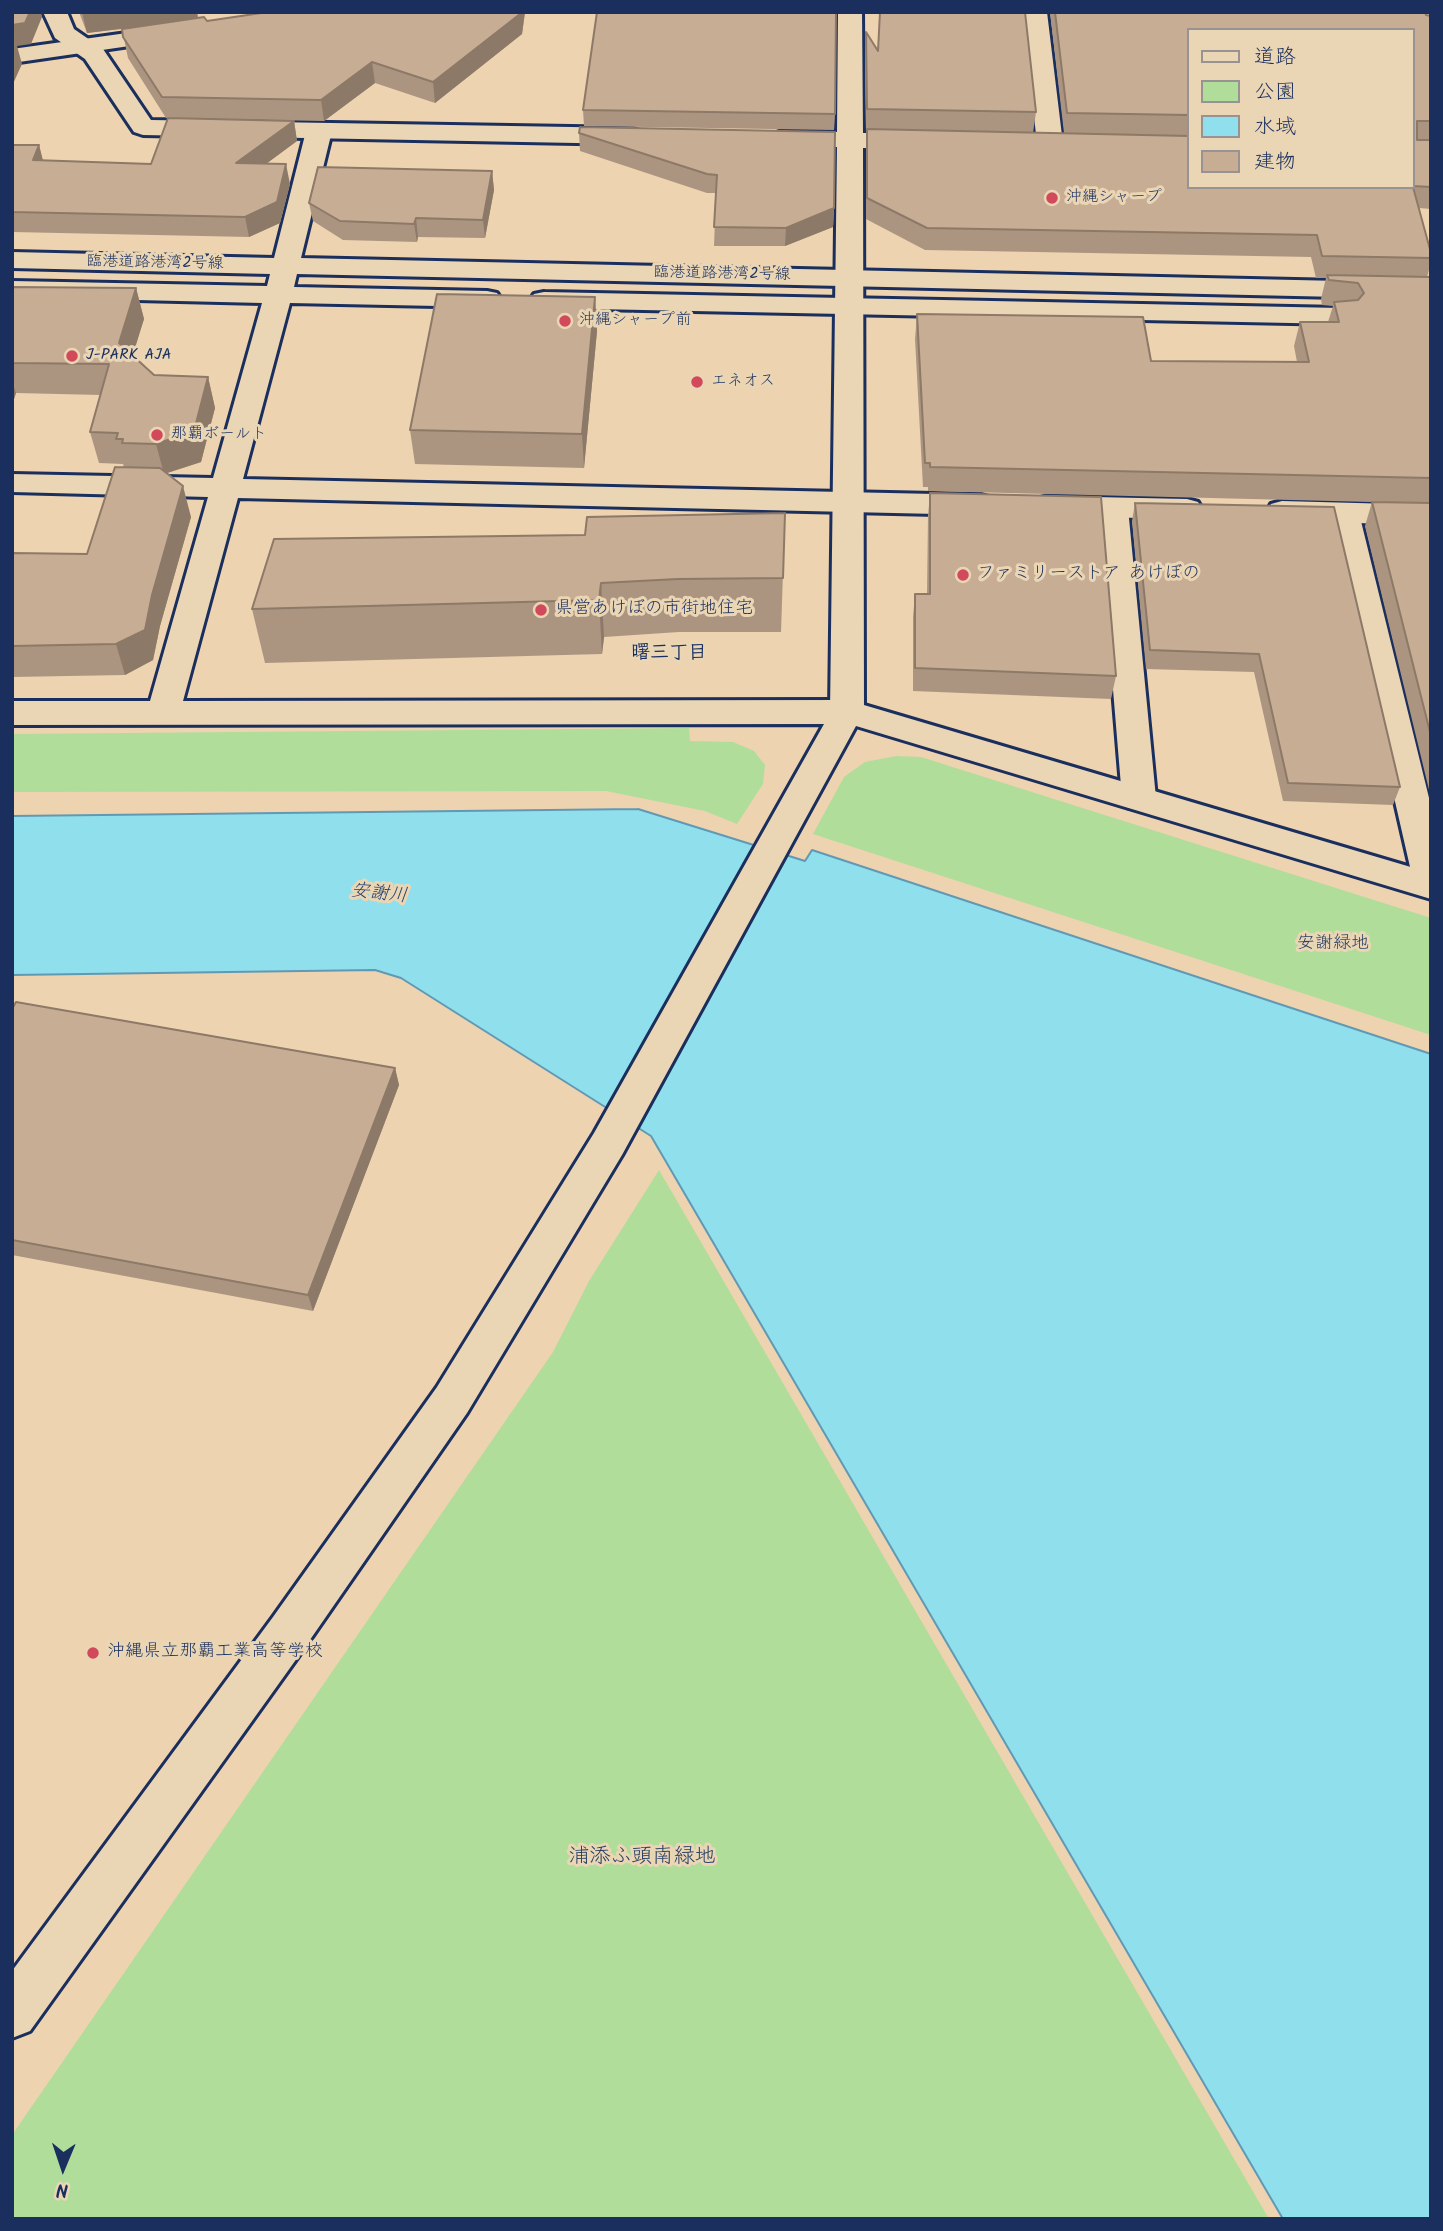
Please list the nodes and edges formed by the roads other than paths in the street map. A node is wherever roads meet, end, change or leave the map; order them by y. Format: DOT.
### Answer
graph roads {
  1 [pos="55,12"];
  2 [pos="850,12"];
  3 [pos="1035,12"];
  4 [pos="196,30"];
  5 [pos="84,46"];
  6 [pos="12,56"];
  7 [pos="319,131"];
  8 [pos="661,137"];
  9 [pos="759,138"];
  10 [pos="851,140"];
  11 [pos="943,142"];
  12 [pos="1023,144"];
  13 [pos="1050,144"];
  14 [pos="1078,145"];
  15 [pos="12,260"];
  16 [pos="285,267"];
  17 [pos="12,289"];
  18 [pos="850,291"];
  19 [pos="1431,291"];
  20 [pos="278,295"];
  21 [pos="1362,316"];
  22 [pos="12,483"];
  23 [pos="226,488"];
  24 [pos="850,502"];
  25 [pos="1113,508"];
  26 [pos="1344,513"];
  27 [pos="1431,514"];
  28 [pos="164,711"];
  29 [pos="12,712"];
  30 [pos="846,712"];
  31 [pos="1139,798"];
  32 [pos="1431,880"];
  33 [pos="1431,886"];
  34 [pos="12,2013"];
  1 -- 5 [label="street"];
  2 -- 10 [label="street"];
  3 -- 13 [label="street"];
  4 -- 5 [label="street"];
  5 -- 6 [label="street"];
  5 -- 7 [label="street"];
  7 -- 8 [label="street"];
  7 -- 16 [label="street"];
  9 -- 10 [label="street"];
  10 -- 11 [label="street"];
  10 -- 18 [label="street"];
  12 -- 13 [label="street"];
  13 -- 14 [label="street"];
  15 -- 16 [label="street, 臨港道路港湾2号線"];
  16 -- 18 [label="street, 臨港道路港湾2号線"];
  16 -- 20 [label="street"];
  17 -- 20 [label="street, 臨港道路港湾2号線"];
  18 -- 19 [label="street, 臨港道路港湾2号線"];
  18 -- 20 [label="street, 臨港道路港湾2号線"];
  18 -- 21 [label="street, 臨港道路港湾2号線"];
  18 -- 24 [label="street"];
  20 -- 23 [label="street"];
  22 -- 23 [label="street"];
  23 -- 24 [label="street"];
  23 -- 28 [label="street"];
  24 -- 25 [label="street"];
  24 -- 30 [label="street"];
  25 -- 26 [label="street"];
  25 -- 31 [label="street"];
  26 -- 27 [label="street"];
  26 -- 32 [label="street"];
  28 -- 29 [label="street"];
  28 -- 30 [label="street"];
  30 -- 31 [label="street"];
  30 -- 34 [label="street"];
  31 -- 33 [label="street"];
}
